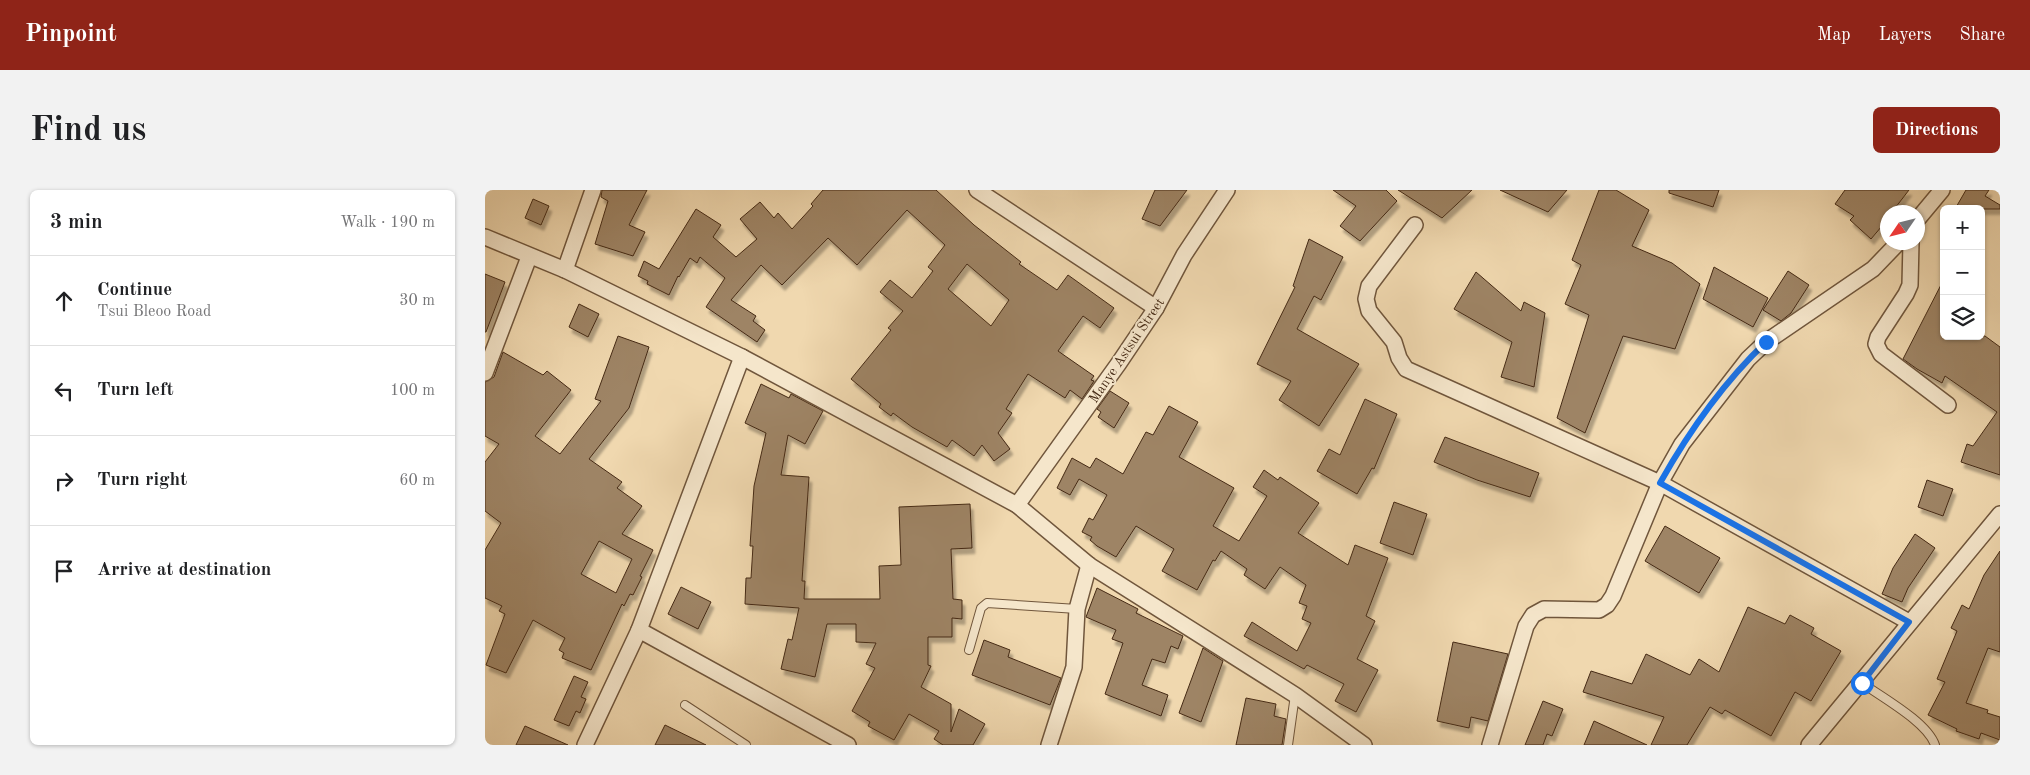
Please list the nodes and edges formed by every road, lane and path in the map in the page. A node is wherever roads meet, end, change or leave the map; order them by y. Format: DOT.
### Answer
graph roads {
  1 [pos="593,190"];
  2 [pos="977,190"];
  3 [pos="1227,190"];
  4 [pos="1942,190"];
  5 [pos="1925,210"];
  6 [pos="1415,225"];
  7 [pos="485,236"];
  8 [pos="1891,250"];
  9 [pos="1911,250"];
  10 [pos="529,257"];
  11 [pos="565,270"];
  12 [pos="1156,308"];
  13 [pos="742,357"];
  14 [pos="485,372"];
  15 [pos="1947,405"];
  16 [pos="1660,483"];
  17 [pos="1017,505"];
  18 [pos="2000,514"];
  19 [pos="1089,565"];
  20 [pos="1077,609"];
  21 [pos="1909,622"];
  22 [pos="639,630"];
  23 [pos="969,650"];
  24 [pos="1862,683"];
  25 [pos="1295,695"];
  26 [pos="685,705"];
  27 [pos="585,745"];
  28 [pos="746,745"];
  29 [pos="848,745"];
  30 [pos="1049,745"];
  31 [pos="1288,745"];
  32 [pos="1363,745"];
  33 [pos="1490,745"];
  34 [pos="1809,745"];
  35 [pos="1935,745"];
  1 -- 11 [label="street"];
  2 -- 12 [label="street"];
  3 -- 12 [label="street, Manye Astsui Street"];
  4 -- 5 [label="street"];
  6 -- 16 [label="street"];
  7 -- 10 [label="street"];
  8 -- 16 [label="street"];
  9 -- 15 [label="street"];
  10 -- 11 [label="street"];
  10 -- 14 [label="street"];
  11 -- 13 [label="street"];
  12 -- 17 [label="street, Manye Astsui Street"];
  13 -- 17 [label="street"];
  13 -- 22 [label="street"];
  16 -- 21 [label="street"];
  16 -- 33 [label="street"];
  17 -- 19 [label="street"];
  18 -- 21 [label="street"];
  19 -- 20 [label="street"];
  19 -- 25 [label="street"];
  20 -- 23 [label="lane"];
  20 -- 30 [label="street"];
  21 -- 24 [label="street"];
  22 -- 27 [label="street"];
  22 -- 29 [label="street"];
  24 -- 34 [label="street"];
  24 -- 35 [label="lane"];
  25 -- 31 [label="lane"];
  25 -- 32 [label="street"];
  26 -- 28 [label="lane"];
}
